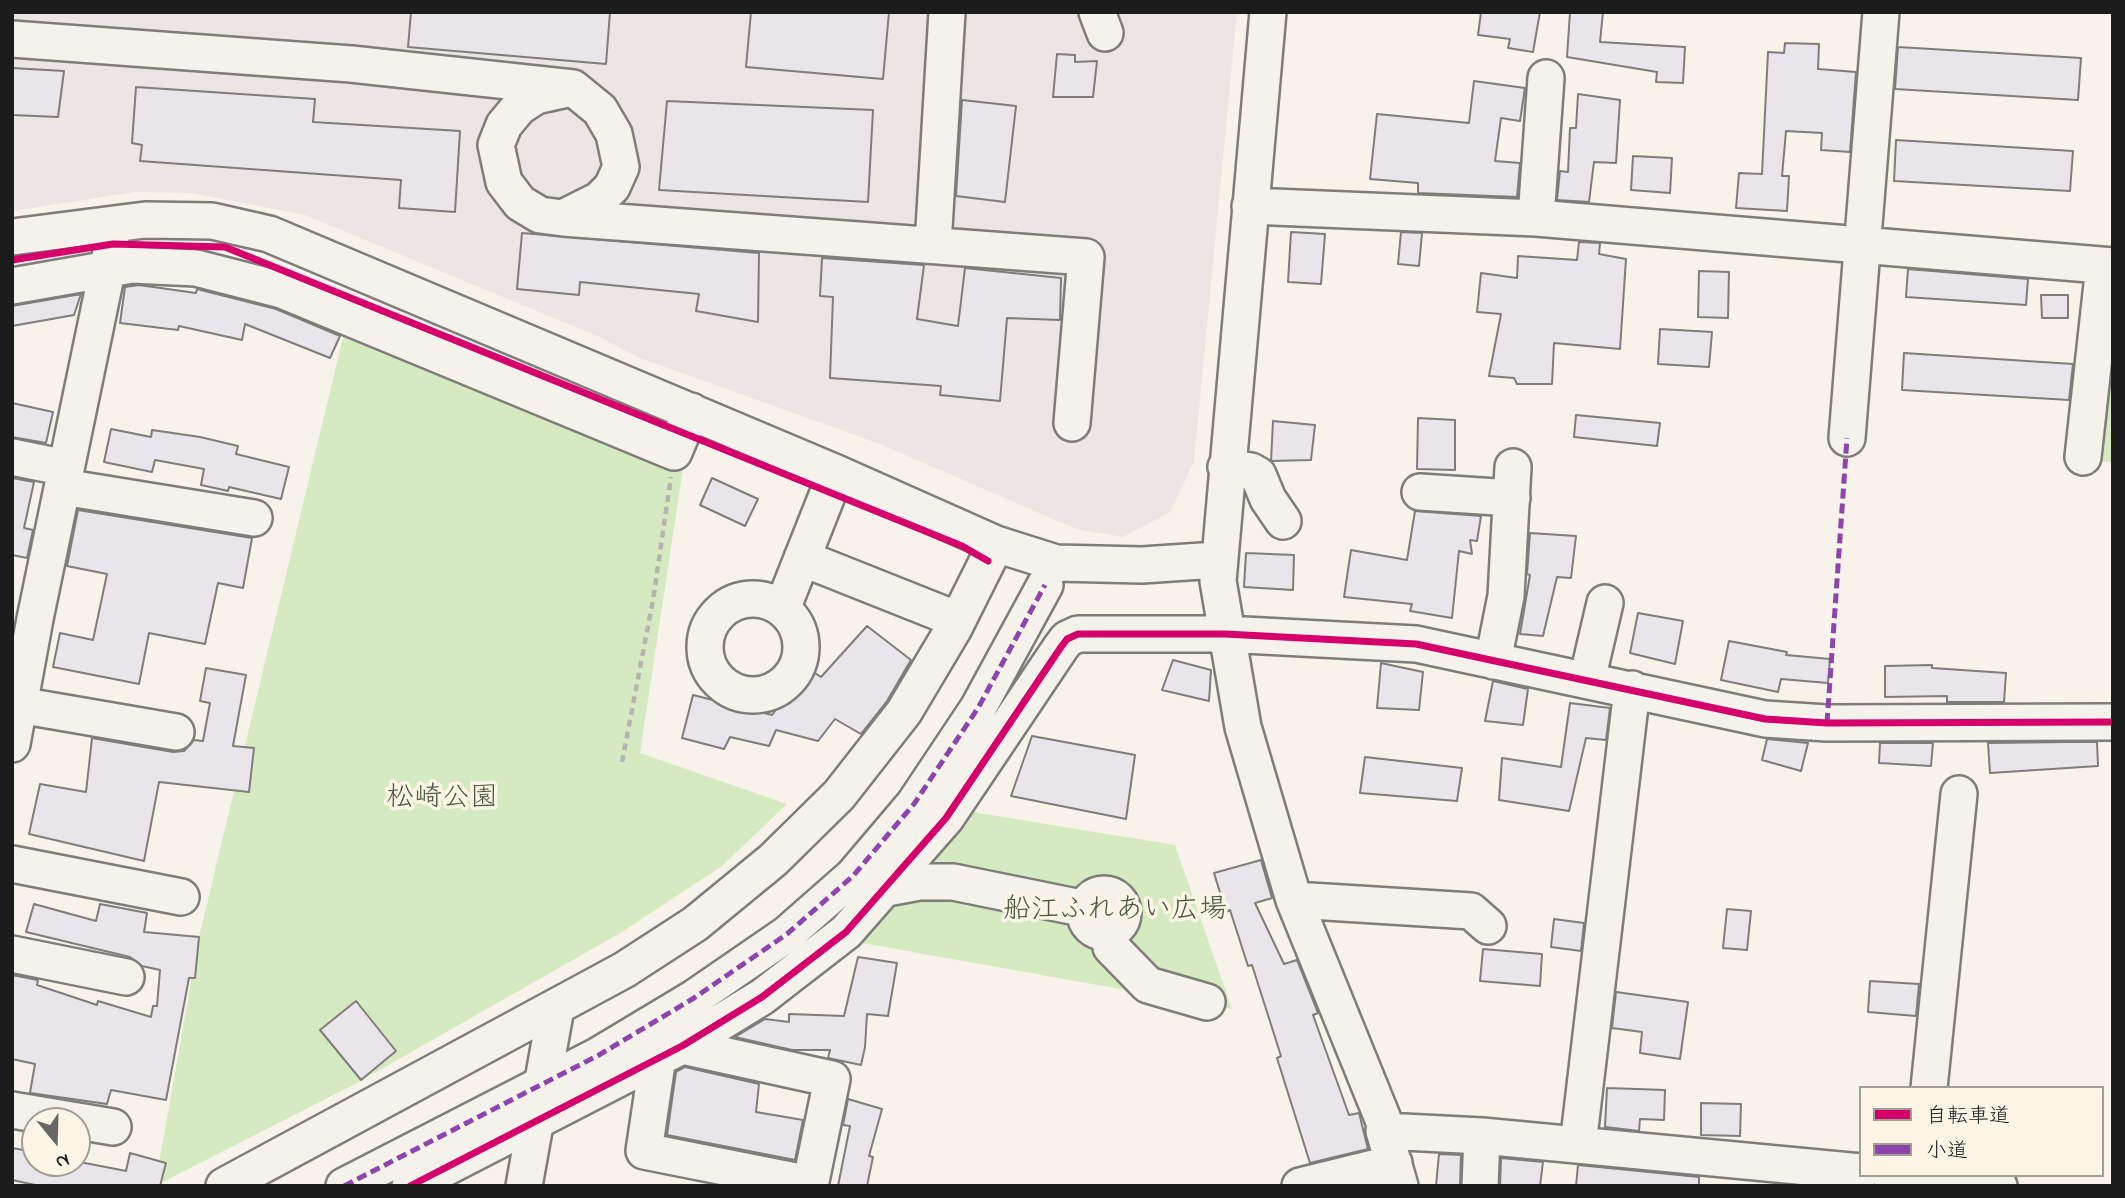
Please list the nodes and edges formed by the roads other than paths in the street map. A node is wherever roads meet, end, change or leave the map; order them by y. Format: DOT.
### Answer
graph roads {
  1 [pos="947,12"];
  2 [pos="1268,12"];
  3 [pos="1881,12"];
  4 [pos="12,39"];
  5 [pos="477,78"];
  6 [pos="1546,78"];
  7 [pos="573,88"];
  8 [pos="496,145"];
  9 [pos="621,167"];
  10 [pos="1250,206"];
  11 [pos="563,218"];
  12 [pos="1536,218"];
  13 [pos="116,223"];
  14 [pos="643,224"];
  15 [pos="12,237"];
  16 [pos="1862,244"];
  17 [pos="933,246"];
  18 [pos="2108,266"];
  19 [pos="110,268"];
  20 [pos="12,286"];
  21 [pos="691,411"];
  22 [pos="1072,423"];
  23 [pos="1847,438"];
  24 [pos="12,457"];
  25 [pos="2082,457"];
  26 [pos="1226,467"];
  27 [pos="836,473"];
  28 [pos="65,478"];
  29 [pos="1420,492"];
  30 [pos="254,519"];
  31 [pos="1283,521"];
  32 [pos="996,544"];
  33 [pos="802,558"];
  34 [pos="1217,560"];
  35 [pos="1045,585"];
  36 [pos="1605,603"];
  37 [pos="782,609"];
  38 [pos="24,617"];
  39 [pos="958,620"];
  40 [pos="1225,634"];
  41 [pos="1493,661"];
  42 [pos="1587,680"];
  43 [pos="1632,689"];
  44 [pos="19,705"];
  45 [pos="2113,722"];
  46 [pos="176,732"];
  47 [pos="12,744"];
  48 [pos="1959,794"];
  49 [pos="925,844"];
  50 [pos="12,864"];
  51 [pos="953,882"];
  52 [pos="887,888"];
  53 [pos="181,897"];
  54 [pos="1294,900"];
  55 [pos="1488,926"];
  56 [pos="12,954"];
  57 [pos="126,977"];
  58 [pos="1207,1002"];
  59 [pos="556,1008"];
  60 [pos="670,1051"];
  61 [pos="544,1082"];
  62 [pos="1930,1086"];
  63 [pos="12,1110"];
  64 [pos="537,1123"];
  65 [pos="113,1127"];
  66 [pos="1482,1136"];
  67 [pos="1562,1153"];
  68 [pos="1393,1160"];
  69 [pos="1859,1172"];
  70 [pos="1913,1179"];
  71 [pos="810,1185"];
  72 [pos="224,1186"];
  73 [pos="344,1186"];
  74 [pos="410,1186"];
  75 [pos="524,1186"];
  76 [pos="1300,1186"];
  77 [pos="1480,1186"];
  78 [pos="1999,1186"];
  1 -- 17 [label="street"];
  2 -- 10 [label="street"];
  3 -- 16 [label="street"];
  4 -- 5 [label="street"];
  5 -- 7 [label="street"];
  5 -- 8 [label="street"];
  6 -- 12 [label="street"];
  7 -- 8 [label="street"];
  7 -- 9 [label="street"];
  8 -- 11 [label="street"];
  9 -- 11 [label="street"];
  9 -- 14 [label="street"];
  10 -- 12 [label="street"];
  10 -- 26 [label="street"];
  11 -- 14 [label="street"];
  12 -- 16 [label="street"];
  13 -- 15 [label="street"];
  13 -- 19 [label="street"];
  13 -- 21 [label="street"];
  14 -- 17 [label="street"];
  16 -- 18 [label="street"];
  16 -- 23 [label="street"];
  17 -- 22 [label="street"];
  18 -- 25 [label="street"];
  19 -- 20 [label="street"];
  19 -- 21 [label="street"];
  19 -- 28 [label="street"];
  21 -- 27 [label="street"];
  24 -- 28 [label="street"];
  26 -- 31 [label="street"];
  26 -- 34 [label="street"];
  27 -- 32 [label="street"];
  27 -- 33 [label="street"];
  28 -- 30 [label="street"];
  28 -- 38 [label="street"];
  29 -- 41 [label="street"];
  32 -- 34 [label="street"];
  32 -- 39 [label="street"];
  33 -- 37 [label="street"];
  33 -- 39 [label="street"];
  34 -- 40 [label="street"];
  35 -- 61 [label="street"];
  36 -- 42 [label="street"];
  38 -- 44 [label="street"];
  39 -- 59 [label="street"];
  40 -- 41 [label="street"];
  40 -- 49 [label="street"];
  40 -- 54 [label="street"];
  41 -- 42 [label="street"];
  42 -- 43 [label="street"];
  43 -- 45 [label="street"];
  43 -- 67 [label="street"];
  44 -- 46 [label="street"];
  44 -- 47 [label="street"];
  48 -- 62 [label="street"];
  49 -- 51 [label="street"];
  49 -- 52 [label="street"];
  50 -- 53 [label="street"];
  51 -- 52 [label="street"];
  51 -- 58 [label="street"];
  52 -- 60 [label="street"];
  54 -- 55 [label="street"];
  54 -- 68 [label="street"];
  56 -- 57 [label="street"];
  59 -- 61 [label="street"];
  59 -- 72 [label="street"];
  60 -- 64 [label="street"];
  60 -- 71 [label="street"];
  60 -- 71 [label="street"];
  61 -- 64 [label="street"];
  61 -- 73 [label="street"];
  63 -- 65 [label="street"];
  64 -- 74 [label="street"];
  64 -- 75 [label="street"];
  66 -- 67 [label="street"];
  66 -- 68 [label="street"];
  66 -- 77 [label="street"];
  67 -- 69 [label="street"];
  68 -- 76 [label="street"];
  70 -- 78 [label="street"];
}
